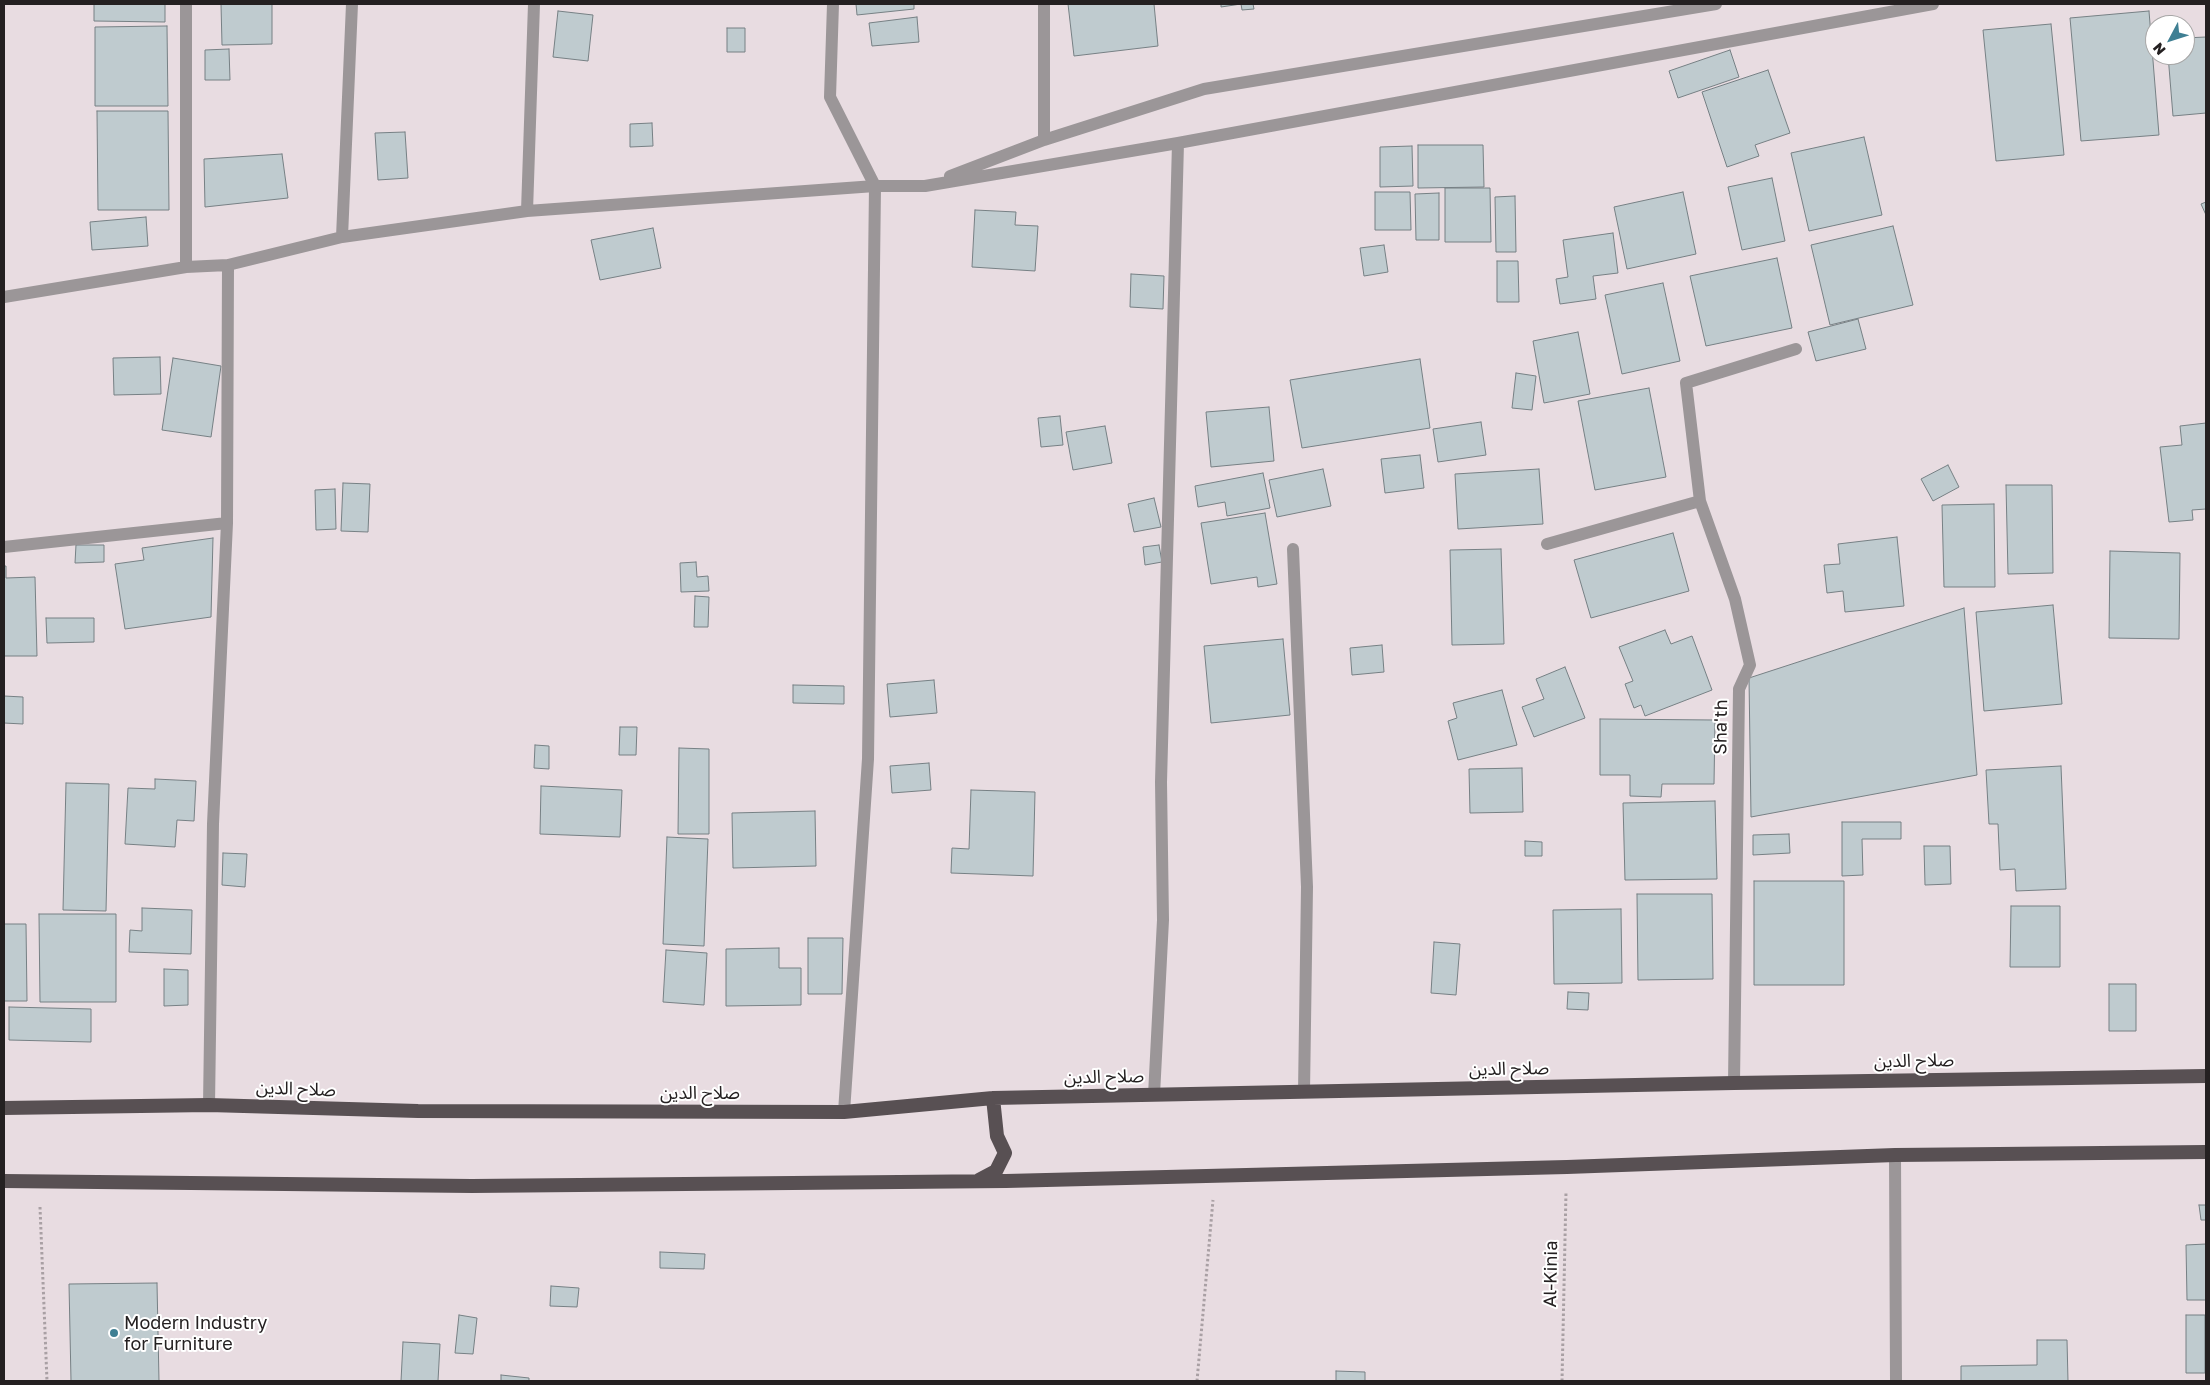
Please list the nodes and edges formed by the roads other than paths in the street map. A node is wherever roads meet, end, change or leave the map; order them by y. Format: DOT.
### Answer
graph roads {
  1 [pos="186,4"];
  2 [pos="352,4"];
  3 [pos="534,4"];
  4 [pos="832,4"];
  5 [pos="1044,4"];
  6 [pos="1716,4"];
  7 [pos="1933,4"];
  8 [pos="1044,140"];
  9 [pos="1178,143"];
  10 [pos="875,186"];
  11 [pos="925,186"];
  12 [pos="527,211"];
  13 [pos="342,237"];
  14 [pos="228,265"];
  15 [pos="186,267"];
  16 [pos="4,298"];
  17 [pos="1796,348"];
  18 [pos="1700,501"];
  19 [pos="227,523"];
  20 [pos="1547,544"];
  21 [pos="4,547"];
  22 [pos="1293,549"];
  23 [pos="2206,1076"];
  24 [pos="1734,1083"];
  25 [pos="1304,1092"];
  26 [pos="1154,1095"];
  27 [pos="993,1098"];
  28 [pos="209,1105"];
  29 [pos="4,1108"];
  30 [pos="844,1112"];
  31 [pos="2206,1152"];
  32 [pos="1895,1156"];
  33 [pos="979,1180"];
  34 [pos="4,1182"];
  35 [pos="1896,1381"];
  1 -- 15 [label="street"];
  2 -- 13 [label="street"];
  3 -- 12 [label="street"];
  4 -- 10 [label="street"];
  5 -- 8 [label="street"];
  6 -- 8 [label="street"];
  7 -- 9 [label="street"];
  8 -- 11 [label="street"];
  9 -- 11 [label="street"];
  9 -- 26 [label="street"];
  10 -- 11 [label="street"];
  10 -- 12 [label="street"];
  10 -- 30 [label="street"];
  12 -- 13 [label="street"];
  13 -- 14 [label="street"];
  14 -- 15 [label="street"];
  14 -- 19 [label="street"];
  15 -- 16 [label="street"];
  17 -- 18 [label="street, Sha'th"];
  18 -- 20 [label="street"];
  18 -- 24 [label="street, Sha'th"];
  19 -- 21 [label="street"];
  19 -- 28 [label="street"];
  22 -- 25 [label="street"];
  23 -- 24 [label="highway, صلاح الدين"];
  24 -- 25 [label="highway, صلاح الدين"];
  25 -- 26 [label="highway, صلاح الدين"];
  26 -- 27 [label="highway, صلاح الدين"];
  27 -- 30 [label="highway, صلاح الدين"];
  27 -- 33 [label="highway"];
  28 -- 29 [label="highway, صلاح الدين"];
  28 -- 30 [label="highway, صلاح الدين"];
  31 -- 32 [label="highway"];
  32 -- 33 [label="highway"];
  32 -- 35 [label="street"];
  33 -- 34 [label="highway"];
}
